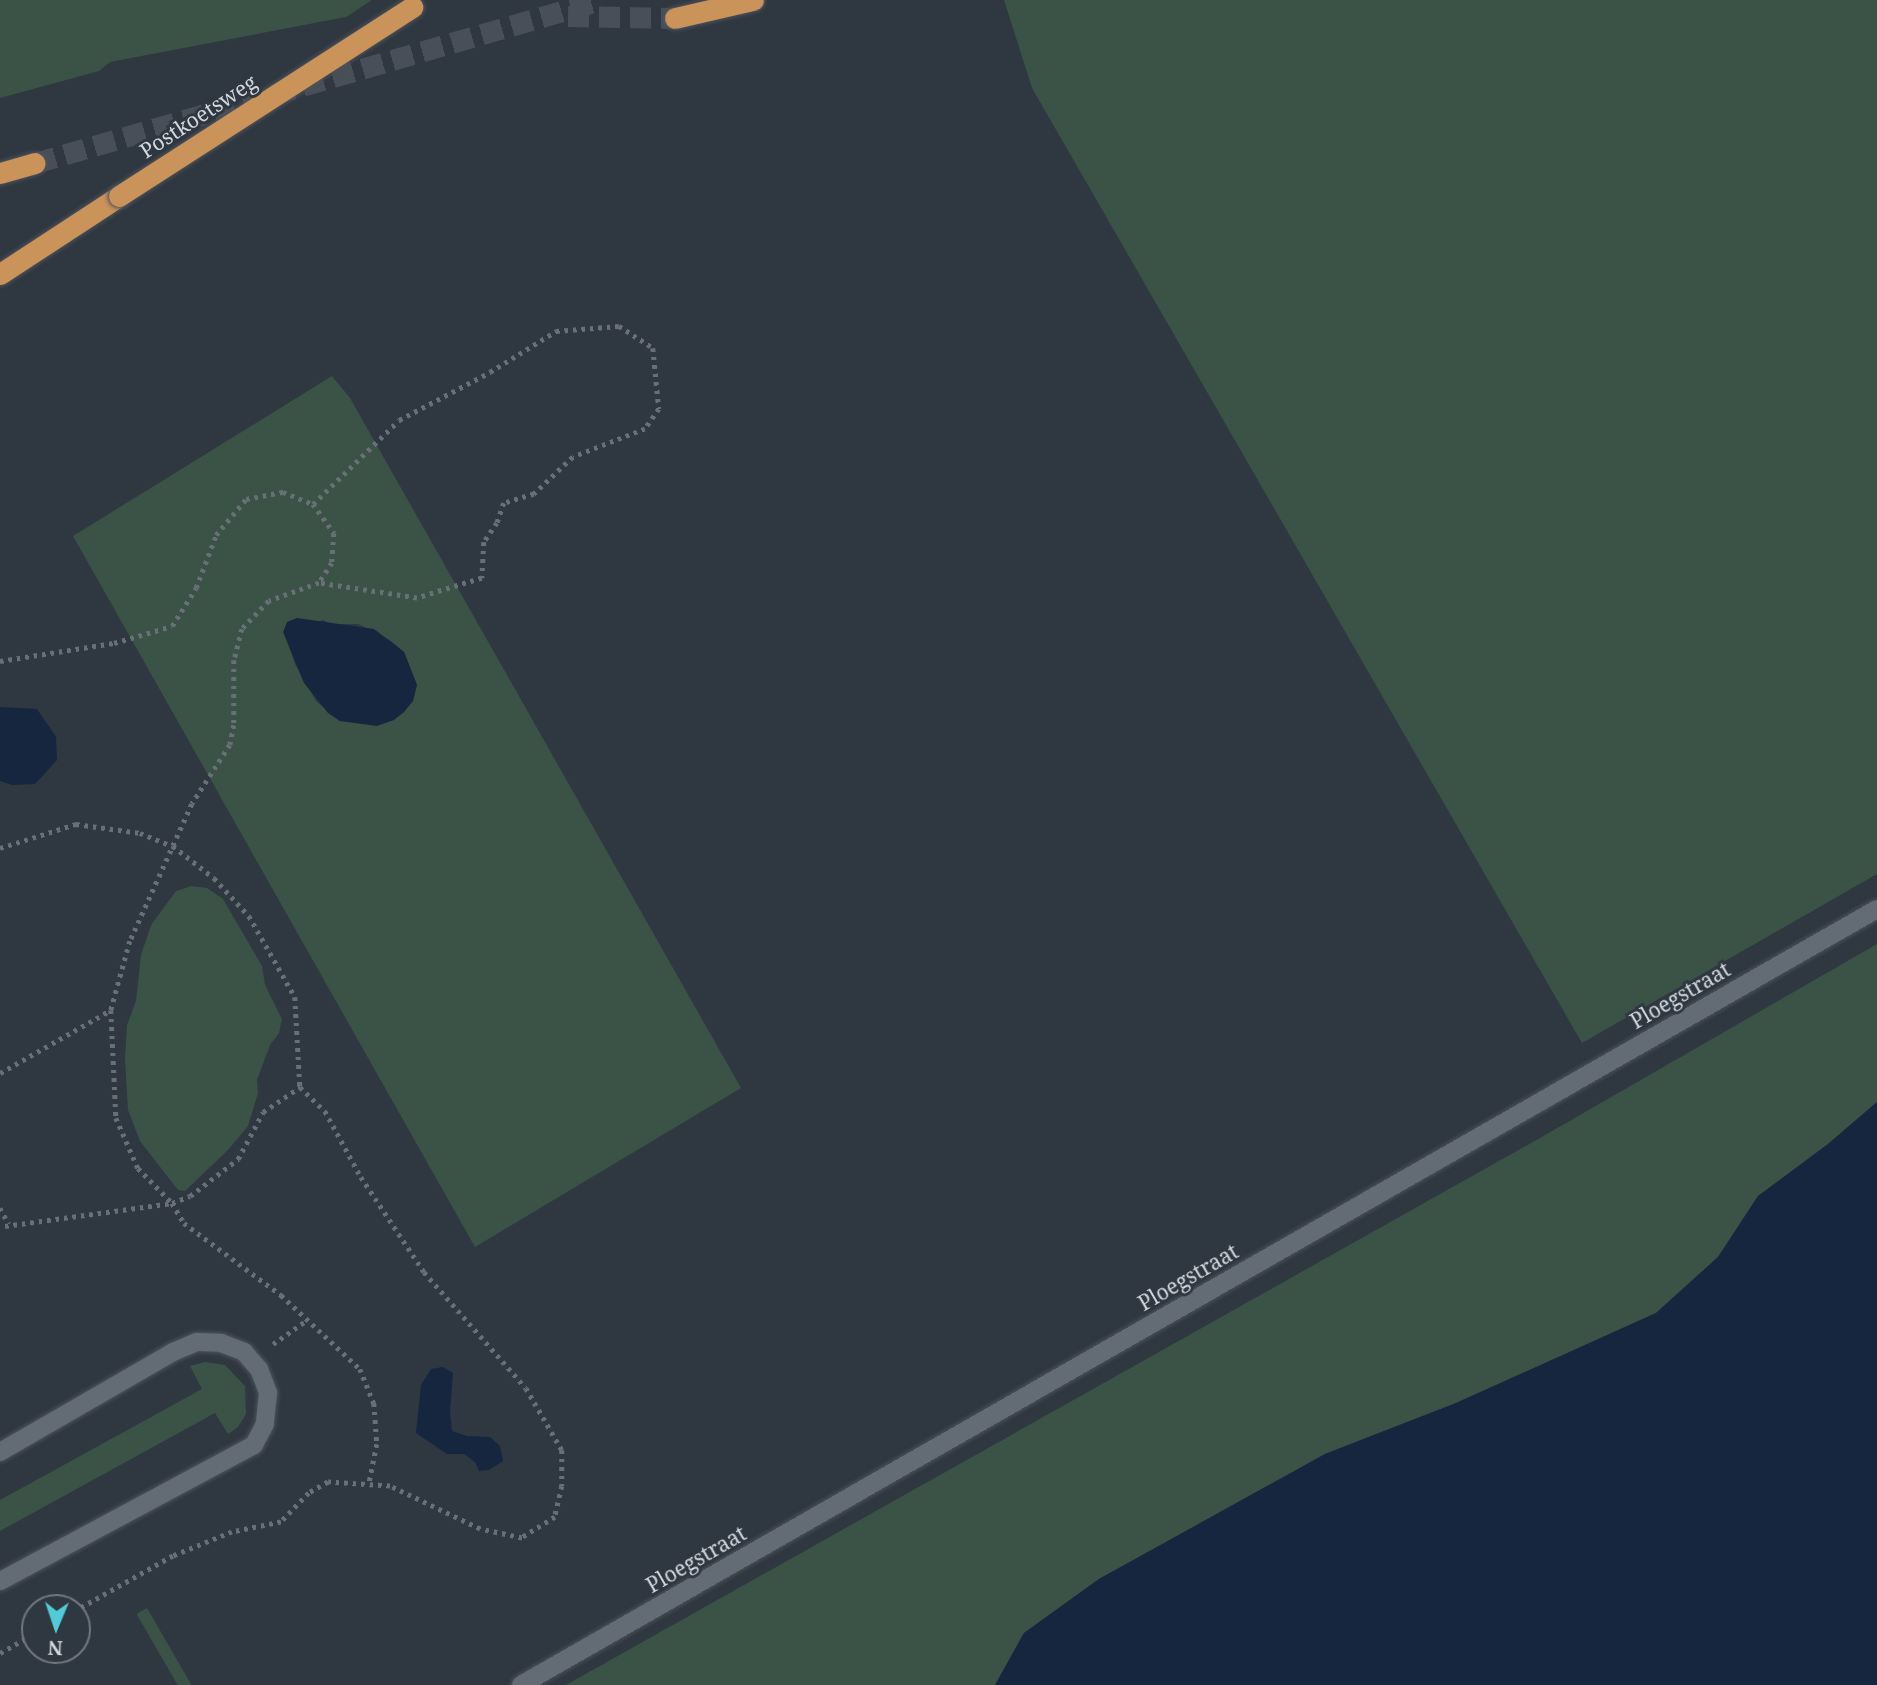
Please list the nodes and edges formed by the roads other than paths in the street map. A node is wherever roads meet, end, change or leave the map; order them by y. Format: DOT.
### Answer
graph roads {
  1 [pos="753,0"];
  2 [pos="417,4"];
  3 [pos="676,18"];
  4 [pos="35,163"];
  5 [pos="0,173"];
  6 [pos="0,274"];
  7 [pos="1877,909"];
  8 [pos="0,1452"];
  9 [pos="0,1581"];
  10 [pos="521,1685"];
  1 -- 3 [label="highway"];
  2 -- 6 [label="highway, Postkoetsweg, bridge"];
  4 -- 5 [label="highway"];
  7 -- 10 [label="street, Ploegstraat"];
  8 -- 9 [label="street"];
}
